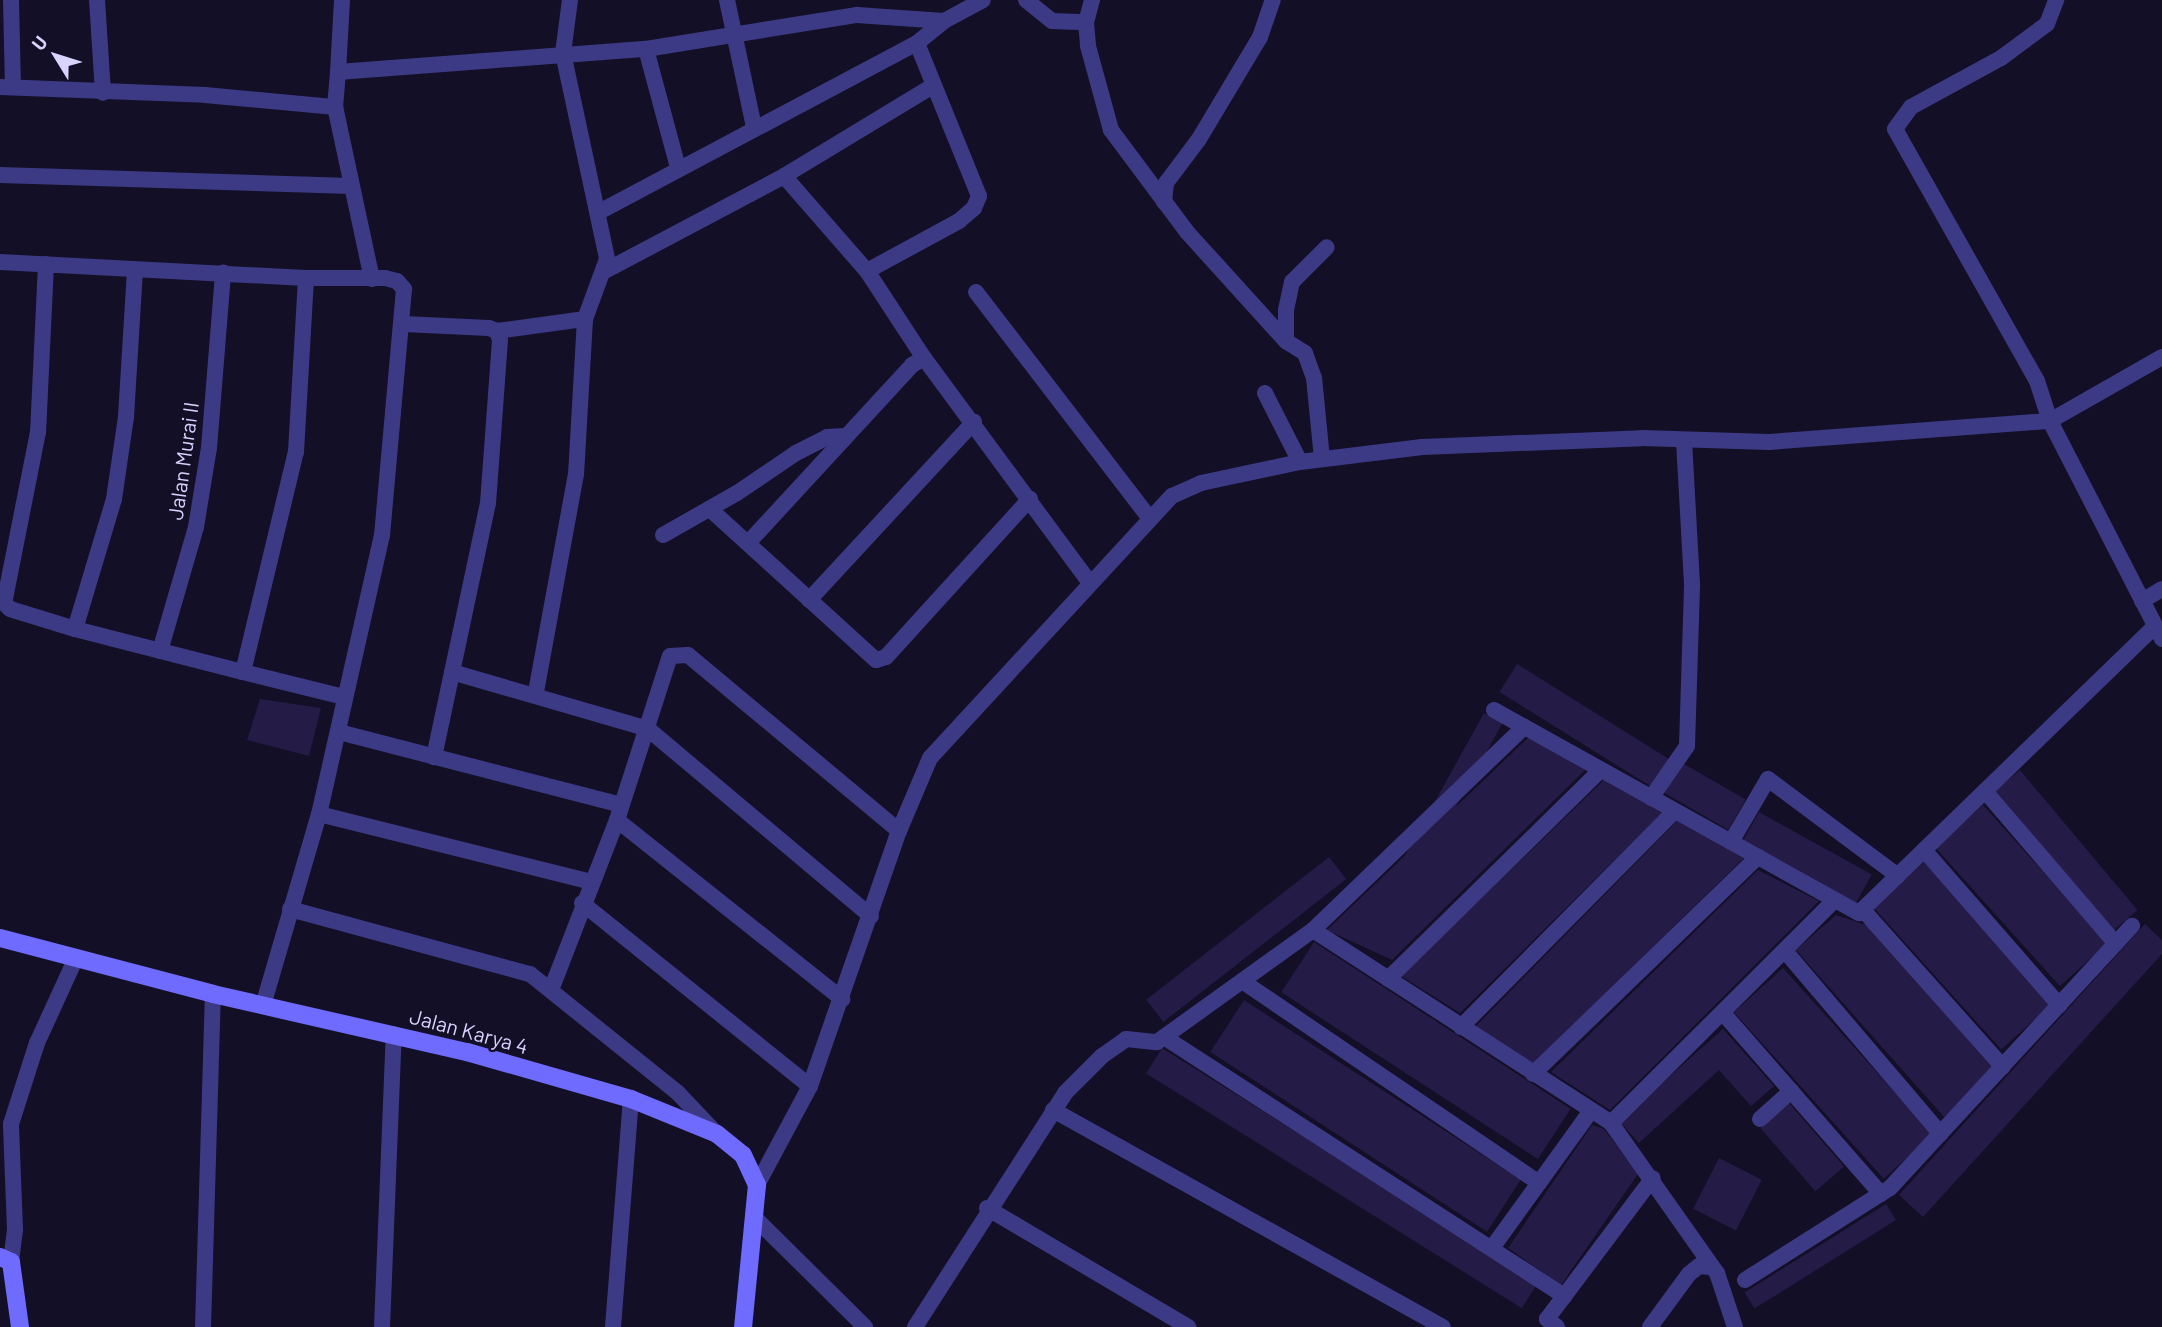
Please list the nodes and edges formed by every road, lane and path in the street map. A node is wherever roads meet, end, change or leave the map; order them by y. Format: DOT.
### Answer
graph roads {
  1 [pos="11,0"];
  2 [pos="97,0"];
  3 [pos="342,0"];
  4 [pos="570,0"];
  5 [pos="727,0"];
  6 [pos="983,0"];
  7 [pos="1026,0"];
  8 [pos="1092,0"];
  9 [pos="1273,0"];
  10 [pos="2056,0"];
  11 [pos="944,21"];
  12 [pos="1086,22"];
  13 [pos="732,32"];
  14 [pos="916,43"];
  15 [pos="646,49"];
  16 [pos="563,53"];
  17 [pos="338,72"];
  18 [pos="934,85"];
  19 [pos="6,87"];
  20 [pos="103,93"];
  21 [pos="335,107"];
  22 [pos="754,127"];
  23 [pos="678,167"];
  24 [pos="0,175"];
  25 [pos="784,176"];
  26 [pos="351,186"];
  27 [pos="1164,202"];
  28 [pos="599,212"];
  29 [pos="1328,247"];
  30 [pos="0,262"];
  31 [pos="46,264"];
  32 [pos="135,269"];
  33 [pos="867,271"];
  34 [pos="603,272"];
  35 [pos="223,273"];
  36 [pos="306,278"];
  37 [pos="372,279"];
  38 [pos="976,292"];
  39 [pos="586,319"];
  40 [pos="404,324"];
  41 [pos="497,331"];
  42 [pos="1286,341"];
  43 [pos="2162,357"];
  44 [pos="924,358"];
  45 [pos="1265,393"];
  46 [pos="2050,421"];
  47 [pos="974,422"];
  48 [pos="845,436"];
  49 [pos="1684,440"];
  50 [pos="1322,459"];
  51 [pos="1300,462"];
  52 [pos="1030,499"];
  53 [pos="711,510"];
  54 [pos="1150,519"];
  55 [pos="663,535"];
  56 [pos="748,543"];
  57 [pos="1090,583"];
  58 [pos="2162,589"];
  59 [pos="809,600"];
  60 [pos="2143,601"];
  61 [pos="75,629"];
  62 [pos="2158,633"];
  63 [pos="159,651"];
  64 [pos="243,672"];
  65 [pos="452,672"];
  66 [pos="536,693"];
  67 [pos="344,697"];
  68 [pos="1494,710"];
  69 [pos="1524,727"];
  70 [pos="648,729"];
  71 [pos="339,732"];
  72 [pos="435,757"];
  73 [pos="1601,769"];
  74 [pos="1985,791"];
  75 [pos="1651,797"];
  76 [pos="1675,811"];
  77 [pos="619,812"];
  78 [pos="319,814"];
  79 [pos="899,831"];
  80 [pos="1731,842"];
  81 [pos="1924,850"];
  82 [pos="1758,857"];
  83 [pos="1898,876"];
  84 [pos="591,882"];
  85 [pos="1835,900"];
  86 [pos="582,903"];
  87 [pos="290,909"];
  88 [pos="1863,910"];
  89 [pos="872,916"];
  90 [pos="2132,926"];
  91 [pos="1313,930"];
  92 [pos="0,938"];
  93 [pos="2116,944"];
  94 [pos="1785,951"];
  95 [pos="76,958"];
  96 [pos="1388,979"];
  97 [pos="1242,981"];
  98 [pos="551,990"];
  99 [pos="213,994"];
  100 [pos="842,999"];
  101 [pos="2059,1005"];
  102 [pos="263,1006"];
  103 [pos="1723,1013"];
  104 [pos="1461,1027"];
  105 [pos="394,1034"];
  106 [pos="1164,1037"];
  107 [pos="2003,1067"];
  108 [pos="1533,1074"];
  109 [pos="810,1086"];
  110 [pos="1791,1091"];
  111 [pos="631,1099"];
  112 [pos="1053,1110"];
  113 [pos="1590,1111"];
  114 [pos="1760,1119"];
  115 [pos="1611,1123"];
  116 [pos="717,1134"];
  117 [pos="1941,1134"];
  118 [pos="1653,1178"];
  119 [pos="1539,1183"];
  120 [pos="757,1185"];
  121 [pos="1881,1194"];
  122 [pos="988,1208"];
  123 [pos="757,1220"];
  124 [pos="1492,1248"];
  125 [pos="6,1259"];
  126 [pos="1710,1267"];
  127 [pos="1745,1280"];
  128 [pos="1564,1296"];
  129 [pos="20,1327"];
  130 [pos="203,1327"];
  131 [pos="382,1327"];
  132 [pos="613,1327"];
  133 [pos="743,1327"];
  134 [pos="864,1327"];
  135 [pos="915,1327"];
  136 [pos="1188,1327"];
  137 [pos="1443,1327"];
  138 [pos="1557,1327"];
  139 [pos="1650,1327"];
  140 [pos="1735,1327"];
  1 -- 19 [label="street"];
  2 -- 20 [label="street"];
  3 -- 17 [label="street"];
  4 -- 16 [label="street"];
  5 -- 13 [label="street"];
  6 -- 11 [label="street"];
  7 -- 12 [label="street"];
  8 -- 12 [label="street"];
  9 -- 27 [label="street"];
  10 -- 46 [label="street"];
  11 -- 13 [label="street"];
  11 -- 14 [label="street"];
  12 -- 27 [label="street"];
  13 -- 15 [label="street"];
  13 -- 22 [label="street"];
  14 -- 18 [label="street"];
  14 -- 22 [label="street"];
  15 -- 16 [label="street"];
  15 -- 23 [label="street"];
  16 -- 17 [label="street"];
  16 -- 28 [label="street"];
  17 -- 21 [label="street"];
  18 -- 25 [label="street"];
  18 -- 33 [label="street"];
  19 -- 20 [label="street"];
  20 -- 21 [label="street"];
  21 -- 26 [label="street"];
  22 -- 23 [label="street"];
  23 -- 28 [label="street"];
  24 -- 26 [label="street"];
  25 -- 33 [label="street"];
  25 -- 34 [label="street"];
  26 -- 37 [label="street"];
  27 -- 42 [label="street"];
  28 -- 34 [label="street"];
  29 -- 42 [label="street"];
  30 -- 31 [label="street"];
  31 -- 32 [label="street"];
  31 -- 61 [label="street"];
  32 -- 35 [label="street"];
  32 -- 61 [label="street"];
  33 -- 44 [label="street"];
  34 -- 39 [label="street"];
  35 -- 36 [label="street"];
  35 -- 63 [label="street, Jalan Murai II"];
  36 -- 37 [label="street"];
  36 -- 64 [label="street"];
  37 -- 40 [label="street"];
  38 -- 54 [label="street"];
  39 -- 41 [label="street"];
  39 -- 66 [label="street"];
  40 -- 41 [label="street"];
  40 -- 67 [label="street"];
  41 -- 65 [label="street"];
  42 -- 50 [label="street"];
  43 -- 46 [label="street"];
  44 -- 47 [label="street"];
  44 -- 48 [label="street"];
  45 -- 51 [label="street"];
  46 -- 49 [label="street"];
  46 -- 60 [label="street"];
  47 -- 52 [label="street"];
  47 -- 59 [label="street"];
  48 -- 53 [label="street"];
  48 -- 56 [label="street"];
  49 -- 50 [label="street"];
  49 -- 75 [label="street"];
  50 -- 51 [label="street"];
  51 -- 54 [label="street"];
  52 -- 57 [label="street"];
  52 -- 59 [label="street"];
  53 -- 55 [label="street"];
  53 -- 56 [label="street"];
  54 -- 57 [label="street"];
  56 -- 59 [label="street"];
  57 -- 79 [label="street"];
  58 -- 60 [label="street"];
  60 -- 62 [label="street"];
  61 -- 63 [label="street"];
  62 -- 74 [label="street"];
  63 -- 64 [label="street"];
  64 -- 67 [label="street"];
  65 -- 66 [label="street"];
  65 -- 72 [label="street"];
  66 -- 70 [label="street"];
  67 -- 71 [label="street"];
  68 -- 69 [label="street"];
  69 -- 73 [label="street"];
  69 -- 91 [label="street"];
  70 -- 77 [label="street"];
  70 -- 79 [label="street"];
  70 -- 89 [label="street"];
  71 -- 72 [label="street"];
  71 -- 78 [label="street"];
  72 -- 77 [label="street"];
  73 -- 75 [label="street"];
  73 -- 96 [label="street"];
  74 -- 81 [label="street"];
  74 -- 93 [label="street"];
  75 -- 76 [label="street"];
  76 -- 80 [label="street"];
  76 -- 104 [label="street"];
  77 -- 84 [label="street"];
  77 -- 100 [label="street"];
  78 -- 84 [label="street"];
  78 -- 87 [label="street"];
  79 -- 89 [label="street"];
  80 -- 82 [label="street"];
  80 -- 83 [label="street"];
  81 -- 83 [label="street"];
  81 -- 101 [label="street"];
  82 -- 85 [label="street"];
  82 -- 108 [label="street"];
  83 -- 88 [label="street"];
  84 -- 86 [label="street"];
  85 -- 88 [label="street"];
  85 -- 94 [label="street"];
  86 -- 98 [label="street"];
  86 -- 109 [label="street"];
  87 -- 98 [label="street"];
  87 -- 102 [label="street"];
  88 -- 107 [label="street"];
  89 -- 100 [label="street"];
  90 -- 93 [label="street"];
  91 -- 96 [label="street"];
  91 -- 97 [label="street"];
  92 -- 95 [label="main road, Jalan Karya 4"];
  93 -- 101 [label="street"];
  94 -- 103 [label="street"];
  94 -- 117 [label="street"];
  95 -- 99 [label="main road, Jalan Karya 4"];
  95 -- 125 [label="street"];
  96 -- 104 [label="street"];
  97 -- 106 [label="street"];
  97 -- 119 [label="street"];
  98 -- 116 [label="street"];
  99 -- 102 [label="main road, Jalan Karya 4"];
  99 -- 130 [label="street"];
  100 -- 109 [label="street"];
  101 -- 107 [label="street"];
  102 -- 105 [label="main road, Jalan Karya 4"];
  103 -- 110 [label="street"];
  103 -- 115 [label="street"];
  104 -- 108 [label="street"];
  105 -- 111 [label="main road, Jalan Karya 4"];
  105 -- 131 [label="street"];
  106 -- 112 [label="street"];
  106 -- 124 [label="street"];
  107 -- 117 [label="street"];
  108 -- 113 [label="street"];
  109 -- 120 [label="street"];
  110 -- 114 [label="street"];
  110 -- 121 [label="street"];
  111 -- 116 [label="main road, Jalan Karya 4"];
  111 -- 132 [label="street"];
  112 -- 122 [label="street"];
  112 -- 137 [label="street"];
  113 -- 115 [label="street"];
  113 -- 119 [label="street"];
  115 -- 118 [label="street"];
  116 -- 120 [label="main road, Jalan Karya 4"];
  117 -- 121 [label="street"];
  118 -- 126 [label="street"];
  118 -- 128 [label="street"];
  119 -- 124 [label="street"];
  120 -- 123 [label="main road, Jalan Karya 4"];
  121 -- 127 [label="street"];
  122 -- 135 [label="street"];
  122 -- 136 [label="street"];
  123 -- 133 [label="main road, Jalan Karya 4"];
  123 -- 134 [label="street"];
  124 -- 128 [label="street"];
  125 -- 129 [label="main road"];
  126 -- 139 [label="street"];
  126 -- 140 [label="street"];
  128 -- 138 [label="street"];
}
